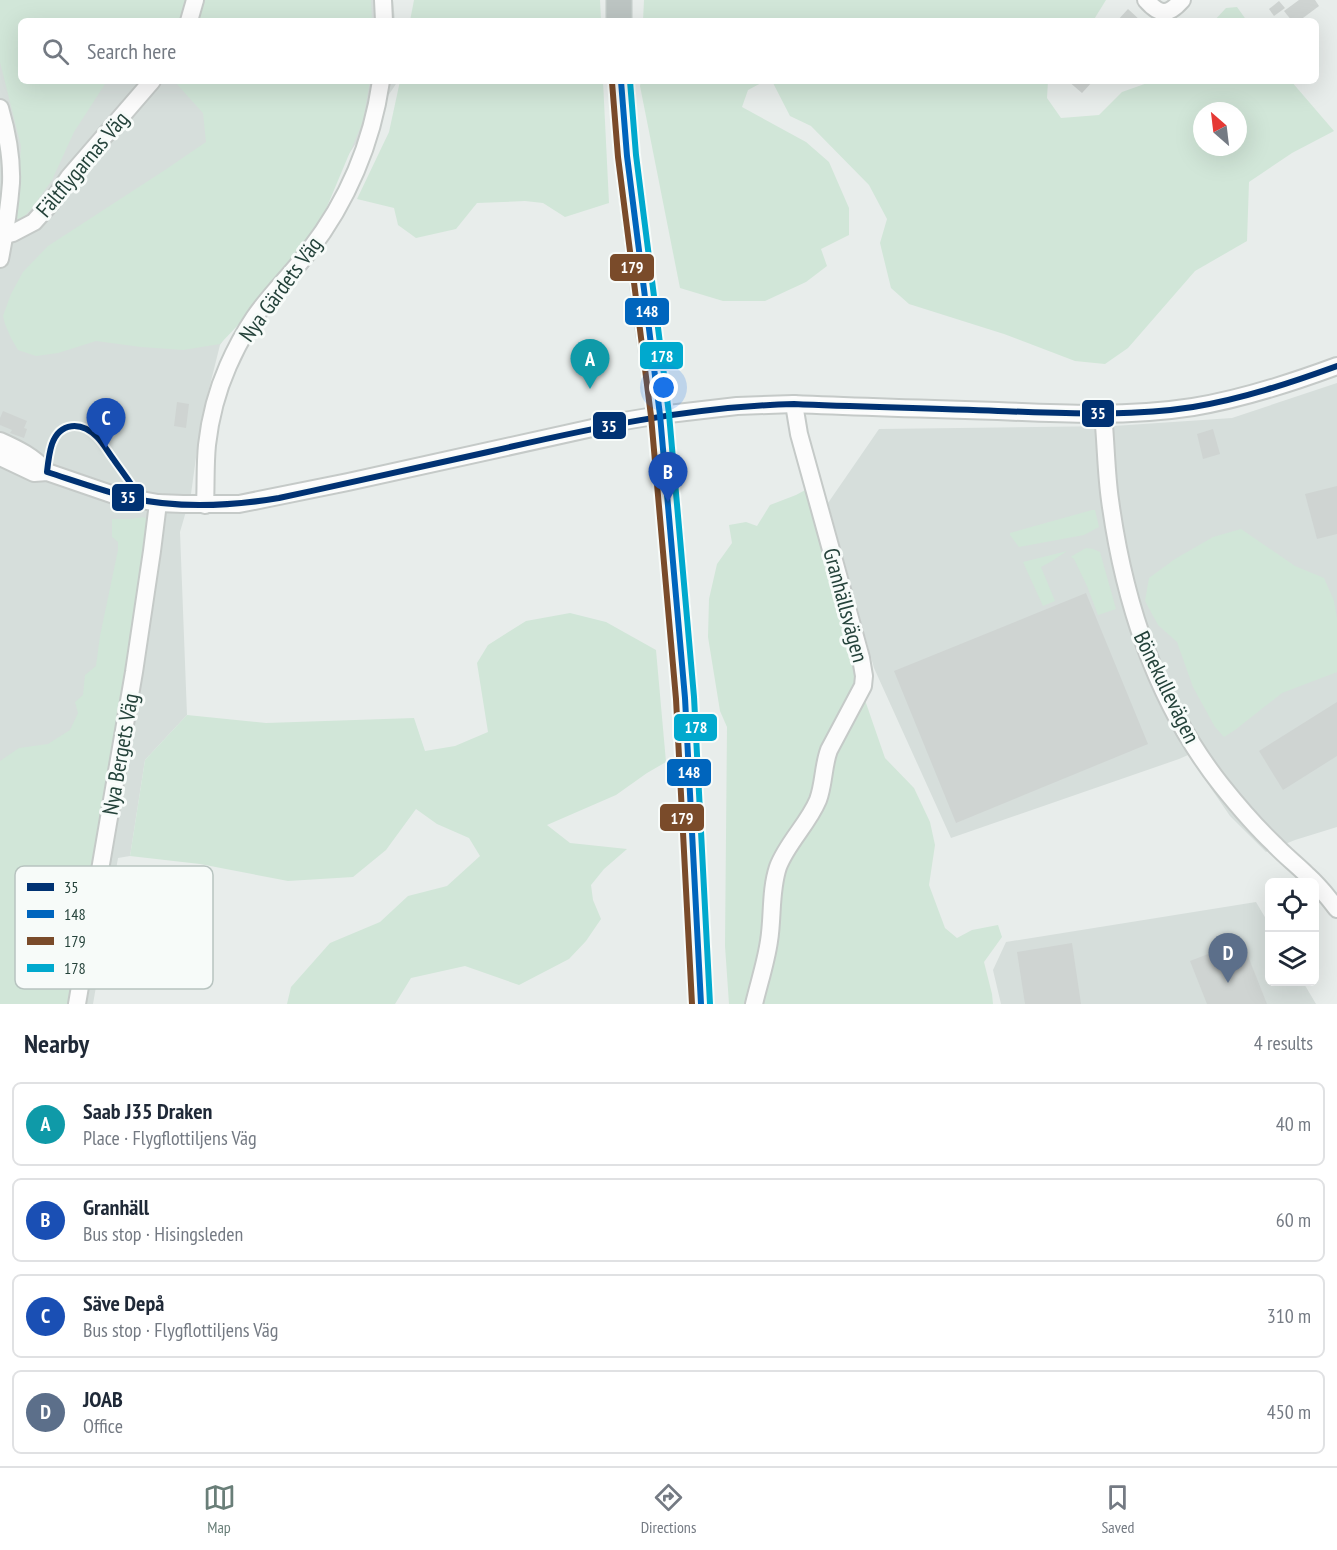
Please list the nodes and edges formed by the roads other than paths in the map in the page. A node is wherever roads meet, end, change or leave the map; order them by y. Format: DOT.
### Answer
graph roads {
  1 [pos="195,0"];
  2 [pos="383,0"];
  3 [pos="619,0"];
  4 [pos="1146,0"];
  5 [pos="1182,0"];
  6 [pos="190,18"];
  7 [pos="384,18"];
  8 [pos="619,18"];
  9 [pos="149,84"];
  10 [pos="381,84"];
  11 [pos="621,84"];
  12 [pos="0,108"];
  13 [pos="5,235"];
  14 [pos="0,259"];
  15 [pos="1337,366"];
  16 [pos="794,404"];
  17 [pos="1103,414"];
  18 [pos="660,415"];
  19 [pos="0,441"];
  20 [pos="0,457"];
  21 [pos="47,472"];
  22 [pos="158,503"];
  23 [pos="205,504"];
  24 [pos="101,866"];
  25 [pos="1337,909"];
  26 [pos="80,989"];
  27 [pos="77,1004"];
  28 [pos="701,1004"];
  29 [pos="754,1004"];
  1 -- 6 [label="street"];
  2 -- 7 [label="street"];
  3 -- 8 [label="highway"];
  4 -- 5 [label="street"];
  9 -- 13 [label="street, Fältflygarnas Väg"];
  10 -- 23 [label="street, Nya Gärdets Väg"];
  11 -- 18 [label="highway"];
  12 -- 13 [label="street"];
  13 -- 14 [label="street"];
  15 -- 17 [label="street"];
  16 -- 17 [label="street"];
  16 -- 18 [label="street"];
  16 -- 29 [label="street, Granhällsvägen"];
  17 -- 25 [label="street, Bönekullevägen"];
  18 -- 23 [label="street"];
  18 -- 28 [label="highway"];
  19 -- 21 [label="street"];
  20 -- 21 [label="street"];
  21 -- 22 [label="street"];
  22 -- 23 [label="street"];
  22 -- 24 [label="street, Nya Bergets Väg"];
  26 -- 27 [label="street, Nya Bergets Väg"];
}
